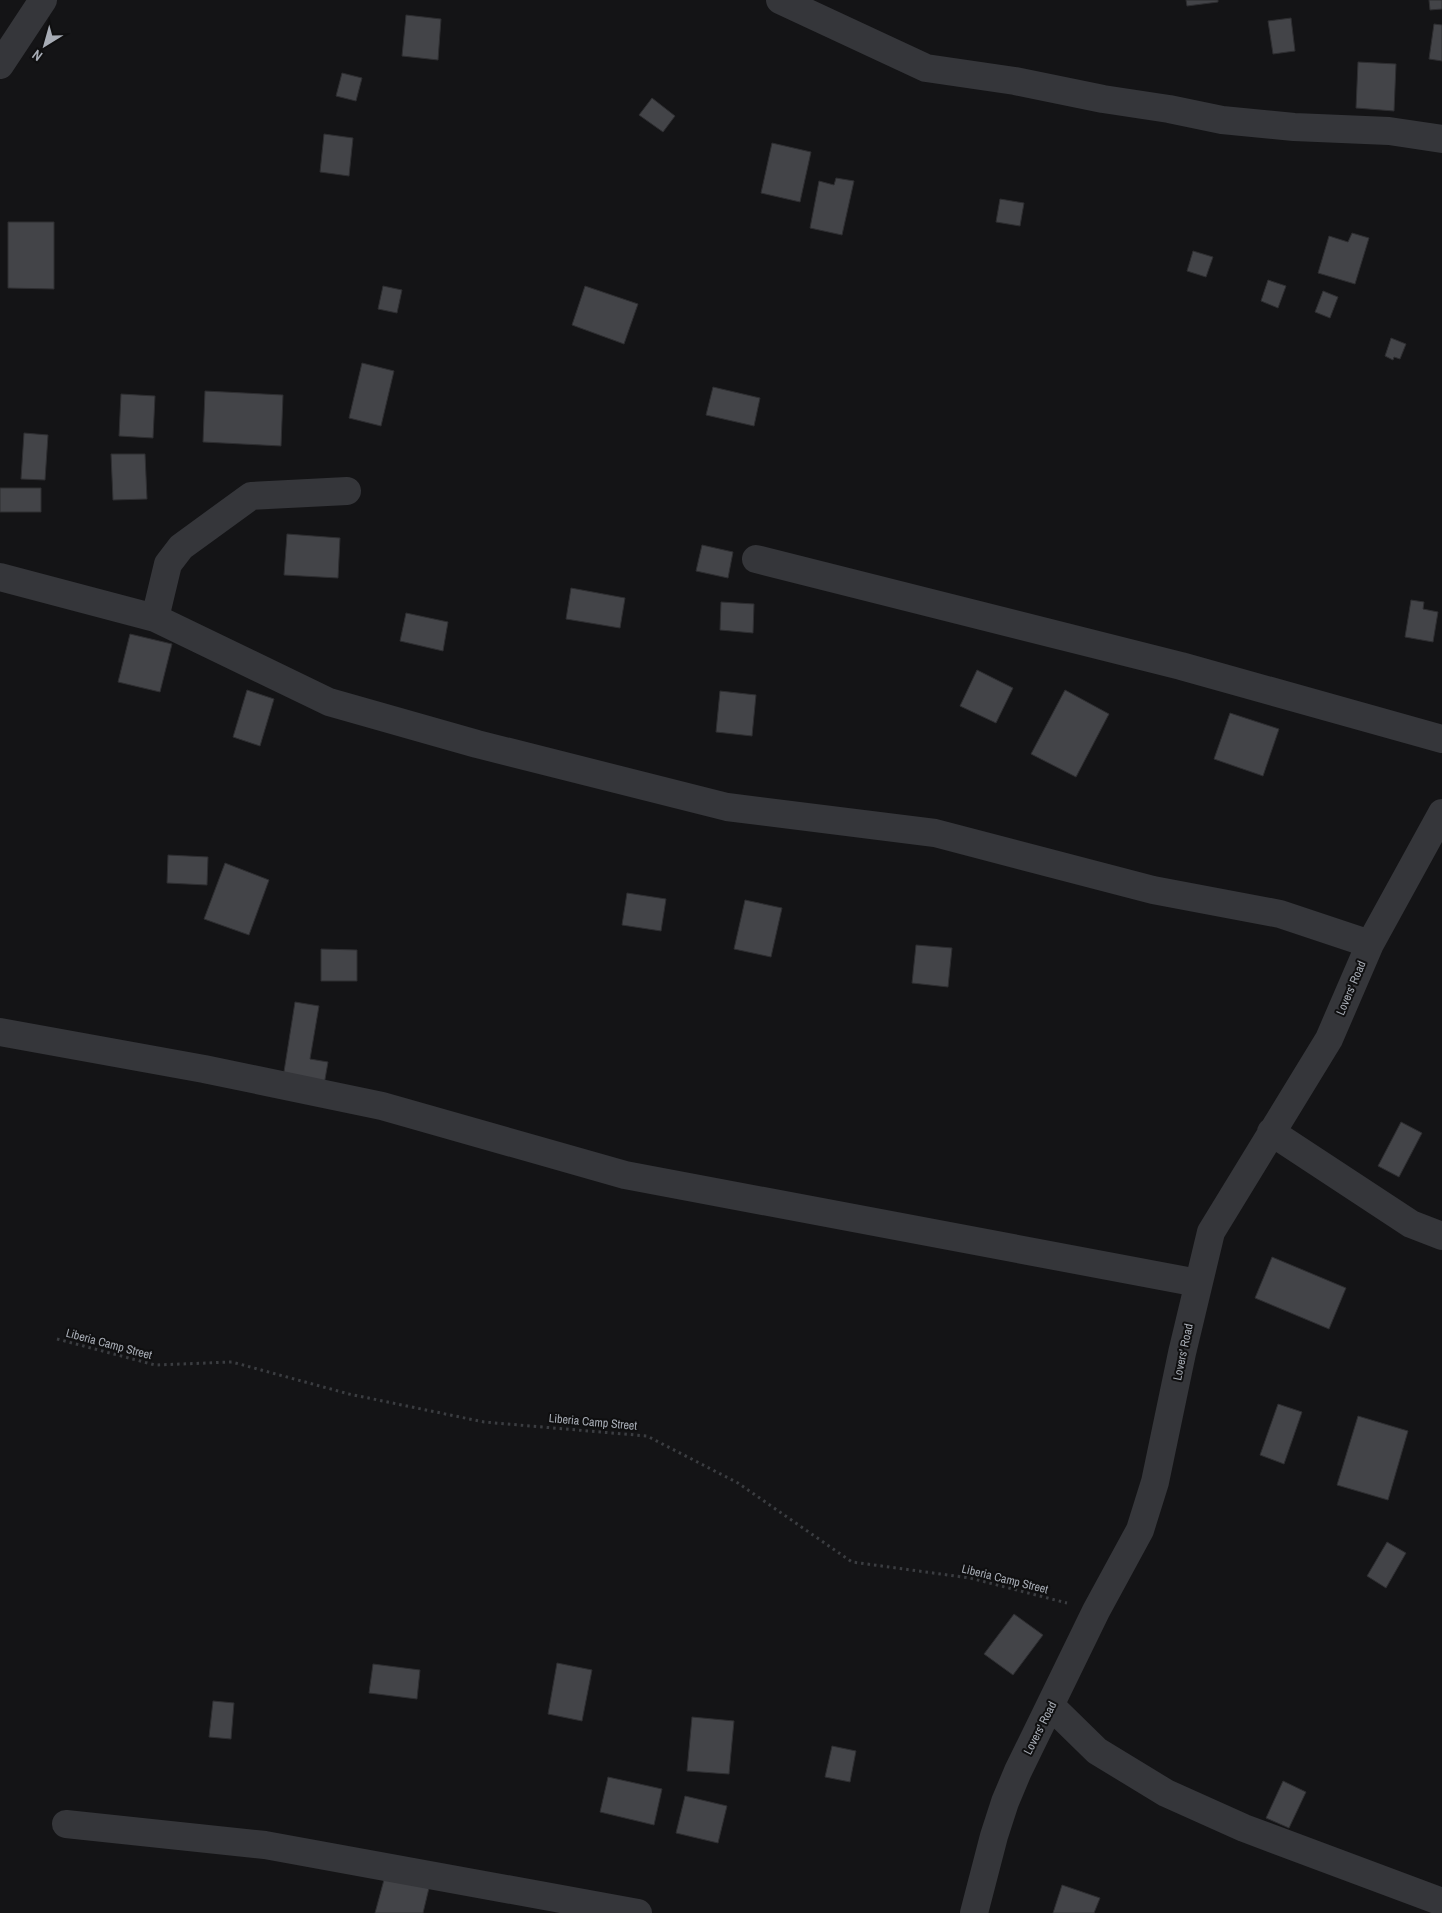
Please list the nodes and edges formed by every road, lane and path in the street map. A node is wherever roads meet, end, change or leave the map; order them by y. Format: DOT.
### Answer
graph roads {
  1 [pos="43,0"];
  2 [pos="780,0"];
  3 [pos="0,65"];
  4 [pos="1442,139"];
  5 [pos="347,491"];
  6 [pos="756,559"];
  7 [pos="0,577"];
  8 [pos="155,618"];
  9 [pos="1442,739"];
  10 [pos="1442,813"];
  11 [pos="1370,944"];
  12 [pos="0,1032"];
  13 [pos="1271,1132"];
  14 [pos="1442,1236"];
  15 [pos="1198,1283"];
  16 [pos="57,1339"];
  17 [pos="1096,1611"];
  18 [pos="1051,1706"];
  19 [pos="66,1824"];
  20 [pos="1442,1902"];
  21 [pos="638,1913"];
  22 [pos="974,1913"];
  1 -- 3 [label="street"];
  2 -- 4 [label="street"];
  5 -- 8 [label="street"];
  6 -- 9 [label="street"];
  7 -- 8 [label="street"];
  8 -- 11 [label="street"];
  10 -- 11 [label="street, Lovers' Road"];
  11 -- 13 [label="street, Lovers' Road"];
  12 -- 15 [label="street"];
  13 -- 14 [label="street"];
  13 -- 15 [label="street, Lovers' Road"];
  15 -- 17 [label="street, Lovers' Road"];
  16 -- 17 [label="path, Liberia Camp Street"];
  17 -- 18 [label="street, Lovers' Road"];
  18 -- 20 [label="street"];
  18 -- 22 [label="street, Lovers' Road"];
  19 -- 21 [label="street"];
}
